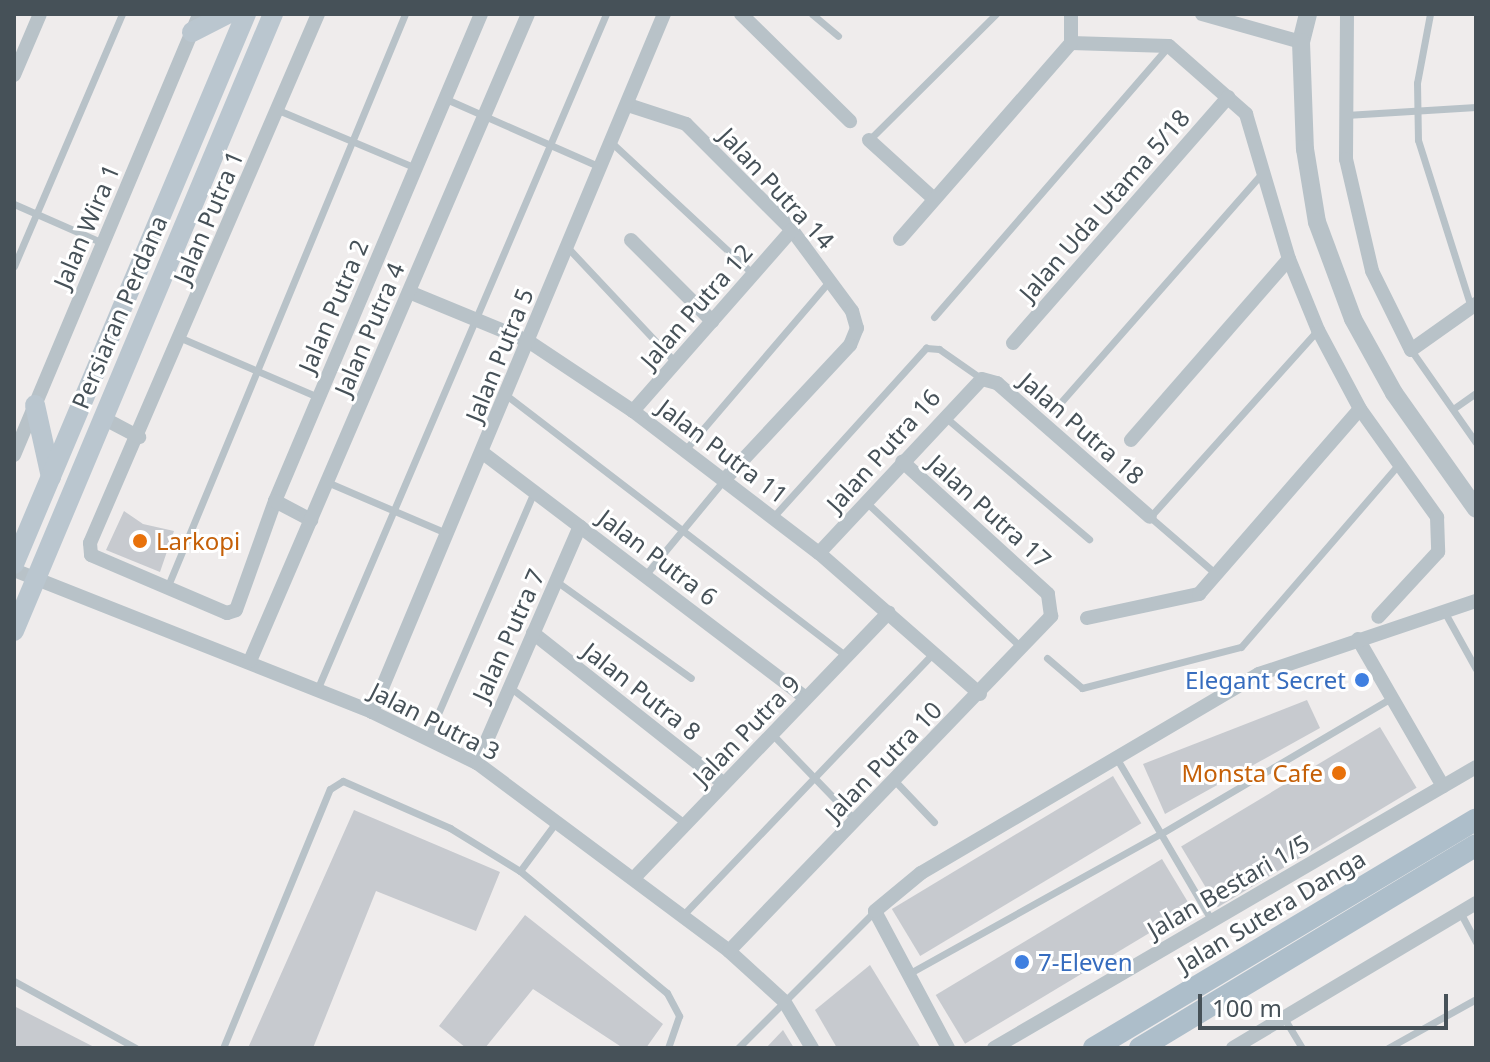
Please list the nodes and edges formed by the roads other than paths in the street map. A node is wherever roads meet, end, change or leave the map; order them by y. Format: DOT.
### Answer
graph roads {
  1 [pos="40,14"];
  2 [pos="122,14"];
  3 [pos="227,14"];
  4 [pos="246,14"];
  5 [pos="273,14"];
  6 [pos="318,14"];
  7 [pos="405,14"];
  8 [pos="481,14"];
  9 [pos="528,14"];
  10 [pos="606,14"];
  11 [pos="664,14"];
  12 [pos="741,14"];
  13 [pos="812,14"];
  14 [pos="996,14"];
  15 [pos="1071,14"];
  16 [pos="1202,14"];
  17 [pos="1308,14"];
  18 [pos="1347,14"];
  19 [pos="1430,14"];
  20 [pos="196,23"];
  21 [pos="838,36"];
  22 [pos="1301,42"];
  23 [pos="1071,43"];
  24 [pos="1169,46"];
  25 [pos="14,75"];
  26 [pos="1228,97"];
  27 [pos="446,99"];
  28 [pos="628,105"];
  29 [pos="1476,107"];
  30 [pos="278,110"];
  31 [pos="1418,110"];
  32 [pos="485,115"];
  33 [pos="1346,115"];
  34 [pos="850,121"];
  35 [pos="869,140"];
  36 [pos="352,141"];
  37 [pos="612,143"];
  38 [pos="551,145"];
  39 [pos="600,167"];
  40 [pos="417,168"];
  41 [pos="1263,171"];
  42 [pos="934,199"];
  43 [pos="14,204"];
  44 [pos="36,214"];
  45 [pos="792,230"];
  46 [pos="900,239"];
  47 [pos="631,240"];
  48 [pos="103,243"];
  49 [pos="566,247"];
  50 [pos="1289,259"];
  51 [pos="14,266"];
  52 [pos="753,274"];
  53 [pos="831,279"];
  54 [pos="409,292"];
  55 [pos="1474,305"];
  56 [pos="934,317"];
  57 [pos="476,318"];
  58 [pos="712,321"];
  59 [pos="1318,330"];
  60 [pos="181,338"];
  61 [pos="528,341"];
  62 [pos="1013,343"];
  63 [pos="1411,350"];
  64 [pos="676,363"];
  65 [pos="254,370"];
  66 [pos="982,379"];
  67 [pos="1476,393"];
  68 [pos="506,395"];
  69 [pos="318,397"];
  70 [pos="35,405"];
  71 [pos="1360,409"];
  72 [pos="1453,409"];
  73 [pos="1054,410"];
  74 [pos="633,411"];
  75 [pos="944,415"];
  76 [pos="103,418"];
  77 [pos="139,437"];
  78 [pos="1131,440"];
  79 [pos="1476,443"];
  80 [pos="684,452"];
  81 [pos="483,453"];
  82 [pos="14,455"];
  83 [pos="902,461"];
  84 [pos="1398,465"];
  85 [pos="51,477"];
  86 [pos="724,480"];
  87 [pos="327,482"];
  88 [pos="534,492"];
  89 [pos="275,501"];
  90 [pos="865,502"];
  91 [pos="393,509"];
  92 [pos="1476,509"];
  93 [pos="774,516"];
  94 [pos="1150,517"];
  95 [pos="311,520"];
  96 [pos="580,526"];
  97 [pos="682,528"];
  98 [pos="450,535"];
  99 [pos="1089,539"];
  100 [pos="819,553"];
  101 [pos="14,564"];
  102 [pos="14,570"];
  103 [pos="647,573"];
  104 [pos="1216,574"];
  105 [pos="36,579"];
  106 [pos="556,581"];
  107 [pos="167,588"];
  108 [pos="1048,594"];
  109 [pos="1476,601"];
  110 [pos="889,612"];
  111 [pos="1445,613"];
  112 [pos="1378,617"];
  113 [pos="1087,618"];
  114 [pos="14,631"];
  115 [pos="533,633"];
  116 [pos="1358,639"];
  117 [pos="1022,648"];
  118 [pos="935,650"];
  119 [pos="848,658"];
  120 [pos="1047,658"];
  121 [pos="250,661"];
  122 [pos="1476,669"];
  123 [pos="691,678"];
  124 [pos="510,686"];
  125 [pos="317,690"];
  126 [pos="980,694"];
  127 [pos="806,698"];
  128 [pos="1391,698"];
  129 [pos="372,712"];
  130 [pos="772,734"];
  131 [pos="427,739"];
  132 [pos="1117,759"];
  133 [pos="477,763"];
  134 [pos="1476,767"];
  135 [pos="813,775"];
  136 [pos="894,780"];
  137 [pos="723,783"];
  138 [pos="1443,786"];
  139 [pos="1476,819"];
  140 [pos="557,821"];
  141 [pos="856,821"];
  142 [pos="934,822"];
  143 [pos="686,824"];
  144 [pos="1162,833"];
  145 [pos="1476,845"];
  146 [pos="520,871"];
  147 [pos="634,878"];
  148 [pos="1476,903"];
  149 [pos="875,911"];
  150 [pos="1460,912"];
  151 [pos="684,914"];
  152 [pos="1212,921"];
  153 [pos="1476,942"];
  154 [pos="729,951"];
  155 [pos="910,973"];
  156 [pos="14,981"];
  157 [pos="1476,999"];
  158 [pos="784,1001"];
  159 [pos="1284,1018"];
  160 [pos="136,1048"];
  161 [pos="223,1048"];
  162 [pos="668,1048"];
  163 [pos="738,1048"];
  164 [pos="812,1048"];
  165 [pos="948,1048"];
  166 [pos="994,1048"];
  167 [pos="1094,1048"];
  168 [pos="1140,1048"];
  169 [pos="1233,1048"];
  170 [pos="1302,1048"];
  171 [pos="1388,1048"];
  1 -- 25 [label="street"];
  2 -- 44 [label="lane"];
  3 -- 20 [label="main road"];
  4 -- 85 [label="main road, Persiaran Perdana"];
  5 -- 76 [label="main road, Persiaran Perdana"];
  6 -- 30 [label="street, Jalan Putra 1"];
  7 -- 36 [label="lane"];
  8 -- 27 [label="street, Jalan Putra 2"];
  9 -- 32 [label="street, Jalan Putra 4"];
  10 -- 38 [label="lane"];
  11 -- 28 [label="street, Jalan Putra 5"];
  12 -- 34 [label="street"];
  13 -- 21 [label="lane"];
  14 -- 35 [label="lane"];
  15 -- 23 [label="street"];
  16 -- 22 [label="street"];
  17 -- 22 [label="street"];
  18 -- 33 [label="street"];
  19 -- 31 [label="lane"];
  20 -- 48 [label="street, Jalan Wira 1"];
  22 -- 92 [label="street"];
  23 -- 24 [label="street"];
  23 -- 42 [label="street"];
  24 -- 26 [label="street"];
  24 -- 56 [label="lane"];
  26 -- 41 [label="street"];
  26 -- 62 [label="street, Jalan Uda Utama 5/18"];
  27 -- 32 [label="lane"];
  27 -- 40 [label="street, Jalan Putra 2"];
  28 -- 37 [label="street, Jalan Putra 5"];
  28 -- 45 [label="street, Jalan Putra 14"];
  29 -- 31 [label="lane"];
  30 -- 36 [label="lane"];
  30 -- 60 [label="street, Jalan Putra 1"];
  31 -- 33 [label="lane"];
  31 -- 55 [label="lane"];
  32 -- 38 [label="lane"];
  32 -- 54 [label="street, Jalan Putra 4"];
  33 -- 63 [label="street"];
  35 -- 42 [label="street"];
  36 -- 40 [label="lane"];
  36 -- 65 [label="lane"];
  37 -- 39 [label="street, Jalan Putra 5"];
  37 -- 52 [label="lane"];
  38 -- 39 [label="lane"];
  38 -- 57 [label="lane"];
  39 -- 49 [label="street, Jalan Putra 5"];
  40 -- 69 [label="street, Jalan Putra 2"];
  41 -- 50 [label="street"];
  41 -- 73 [label="lane"];
  42 -- 46 [label="street"];
  43 -- 44 [label="lane"];
  44 -- 48 [label="lane"];
  44 -- 51 [label="lane"];
  45 -- 52 [label="street, Jalan Putra 12"];
  45 -- 53 [label="street, Jalan Putra 14"];
  47 -- 58 [label="street"];
  48 -- 70 [label="street, Jalan Wira 1"];
  49 -- 61 [label="street, Jalan Putra 5"];
  49 -- 64 [label="lane"];
  50 -- 59 [label="street"];
  50 -- 78 [label="street"];
  52 -- 58 [label="street, Jalan Putra 12"];
  53 -- 80 [label="lane"];
  53 -- 86 [label="street, Jalan Putra 14"];
  54 -- 57 [label="street, Jalan Putra 11"];
  54 -- 87 [label="street, Jalan Putra 4"];
  55 -- 63 [label="street"];
  57 -- 61 [label="street, Jalan Putra 11"];
  57 -- 91 [label="lane"];
  58 -- 64 [label="street, Jalan Putra 12"];
  59 -- 71 [label="street"];
  59 -- 94 [label="lane"];
  60 -- 65 [label="lane"];
  60 -- 77 [label="street, Jalan Putra 1"];
  61 -- 68 [label="street, Jalan Putra 5"];
  61 -- 74 [label="street, Jalan Putra 11"];
  63 -- 72 [label="lane"];
  64 -- 74 [label="street, Jalan Putra 12"];
  65 -- 69 [label="lane"];
  65 -- 107 [label="lane"];
  66 -- 75 [label="street, Jalan Putra 16"];
  66 -- 93 [label="lane"];
  66 -- 94 [label="street, Jalan Putra 18"];
  67 -- 72 [label="lane"];
  68 -- 81 [label="street, Jalan Putra 5"];
  68 -- 97 [label="lane"];
  69 -- 89 [label="street, Jalan Putra 2"];
  70 -- 82 [label="street, Jalan Wira 1"];
  70 -- 85 [label="main road"];
  71 -- 84 [label="street"];
  71 -- 104 [label="street"];
  72 -- 79 [label="lane"];
  74 -- 80 [label="street, Jalan Putra 11"];
  75 -- 83 [label="street, Jalan Putra 16"];
  75 -- 99 [label="lane"];
  76 -- 77 [label="street"];
  76 -- 105 [label="main road, Persiaran Perdana"];
  77 -- 107 [label="street, Jalan Putra 1"];
  80 -- 86 [label="street, Jalan Putra 11"];
  81 -- 88 [label="street, Jalan Putra 6"];
  81 -- 98 [label="street, Jalan Putra 5"];
  83 -- 90 [label="street, Jalan Putra 16"];
  83 -- 108 [label="street, Jalan Putra 17"];
  84 -- 112 [label="street"];
  84 -- 120 [label="lane"];
  85 -- 101 [label="main road, Persiaran Perdana"];
  86 -- 93 [label="street, Jalan Putra 11"];
  86 -- 97 [label="lane"];
  87 -- 91 [label="lane"];
  87 -- 95 [label="street, Jalan Putra 4"];
  88 -- 96 [label="street, Jalan Putra 6"];
  88 -- 131 [label="lane"];
  89 -- 95 [label="street"];
  89 -- 107 [label="street, Jalan Putra 2"];
  90 -- 100 [label="street, Jalan Putra 16"];
  90 -- 117 [label="lane"];
  91 -- 98 [label="lane"];
  91 -- 125 [label="lane"];
  93 -- 100 [label="street, Jalan Putra 11"];
  94 -- 104 [label="lane"];
  95 -- 121 [label="street, Jalan Putra 4"];
  96 -- 103 [label="street, Jalan Putra 6"];
  96 -- 106 [label="street, Jalan Putra 7"];
  97 -- 103 [label="lane"];
  97 -- 119 [label="lane"];
  98 -- 129 [label="street, Jalan Putra 5"];
  100 -- 110 [label="street, Jalan Putra 11"];
  102 -- 105 [label="street, Jalan Putra 3"];
  103 -- 127 [label="street, Jalan Putra 6"];
  104 -- 113 [label="street"];
  105 -- 114 [label="main road, Persiaran Perdana"];
  105 -- 121 [label="street, Jalan Putra 3"];
  106 -- 115 [label="street, Jalan Putra 7"];
  106 -- 123 [label="lane"];
  108 -- 117 [label="street, Jalan Putra 10"];
  109 -- 111 [label="street"];
  110 -- 118 [label="street, Jalan Putra 11"];
  110 -- 119 [label="street, Jalan Putra 9"];
  111 -- 116 [label="street"];
  111 -- 122 [label="lane"];
  115 -- 124 [label="street, Jalan Putra 7"];
  115 -- 137 [label="street, Jalan Putra 8"];
  116 -- 128 [label="street"];
  116 -- 132 [label="street"];
  117 -- 126 [label="street, Jalan Putra 10"];
  118 -- 126 [label="street, Jalan Putra 11"];
  118 -- 135 [label="lane"];
  119 -- 127 [label="street, Jalan Putra 9"];
  121 -- 125 [label="street, Jalan Putra 3"];
  124 -- 133 [label="street, Jalan Putra 7"];
  124 -- 143 [label="lane"];
  125 -- 129 [label="street, Jalan Putra 3"];
  126 -- 136 [label="street, Jalan Putra 10"];
  127 -- 130 [label="street, Jalan Putra 9"];
  128 -- 138 [label="street"];
  128 -- 144 [label="lane"];
  129 -- 131 [label="street, Jalan Putra 3"];
  130 -- 135 [label="lane"];
  130 -- 137 [label="street, Jalan Putra 9"];
  131 -- 133 [label="street, Jalan Putra 3"];
  132 -- 144 [label="lane"];
  132 -- 149 [label="street"];
  133 -- 140 [label="street, Jalan Putra 3"];
  134 -- 138 [label="street, Jalan Bestari 1/5"];
  135 -- 141 [label="lane"];
  135 -- 151 [label="lane"];
  136 -- 141 [label="street, Jalan Putra 10"];
  136 -- 142 [label="lane"];
  137 -- 143 [label="street, Jalan Putra 9"];
  138 -- 152 [label="street, Jalan Bestari 1/5"];
  139 -- 167 [label="main road, Jalan Sutera Danga"];
  140 -- 146 [label="lane"];
  140 -- 147 [label="street, Jalan Putra 3"];
  141 -- 154 [label="street, Jalan Putra 10"];
  143 -- 147 [label="street, Jalan Putra 9"];
  144 -- 152 [label="lane"];
  144 -- 155 [label="lane"];
  145 -- 168 [label="main road, Jalan Sutera Danga"];
  146 -- 161 [label="lane"];
  146 -- 162 [label="lane"];
  147 -- 151 [label="street, Jalan Putra 3"];
  148 -- 150 [label="street"];
  149 -- 155 [label="street"];
  149 -- 158 [label="lane"];
  150 -- 153 [label="lane"];
  150 -- 159 [label="street"];
  151 -- 154 [label="street, Jalan Putra 3"];
  152 -- 166 [label="street, Jalan Bestari 1/5"];
  154 -- 158 [label="street, Jalan Putra 3"];
  155 -- 165 [label="street"];
  156 -- 160 [label="lane"];
  157 -- 171 [label="lane"];
  158 -- 163 [label="lane"];
  158 -- 164 [label="street, Jalan Putra 3"];
  159 -- 169 [label="street"];
  159 -- 170 [label="lane"];
}
